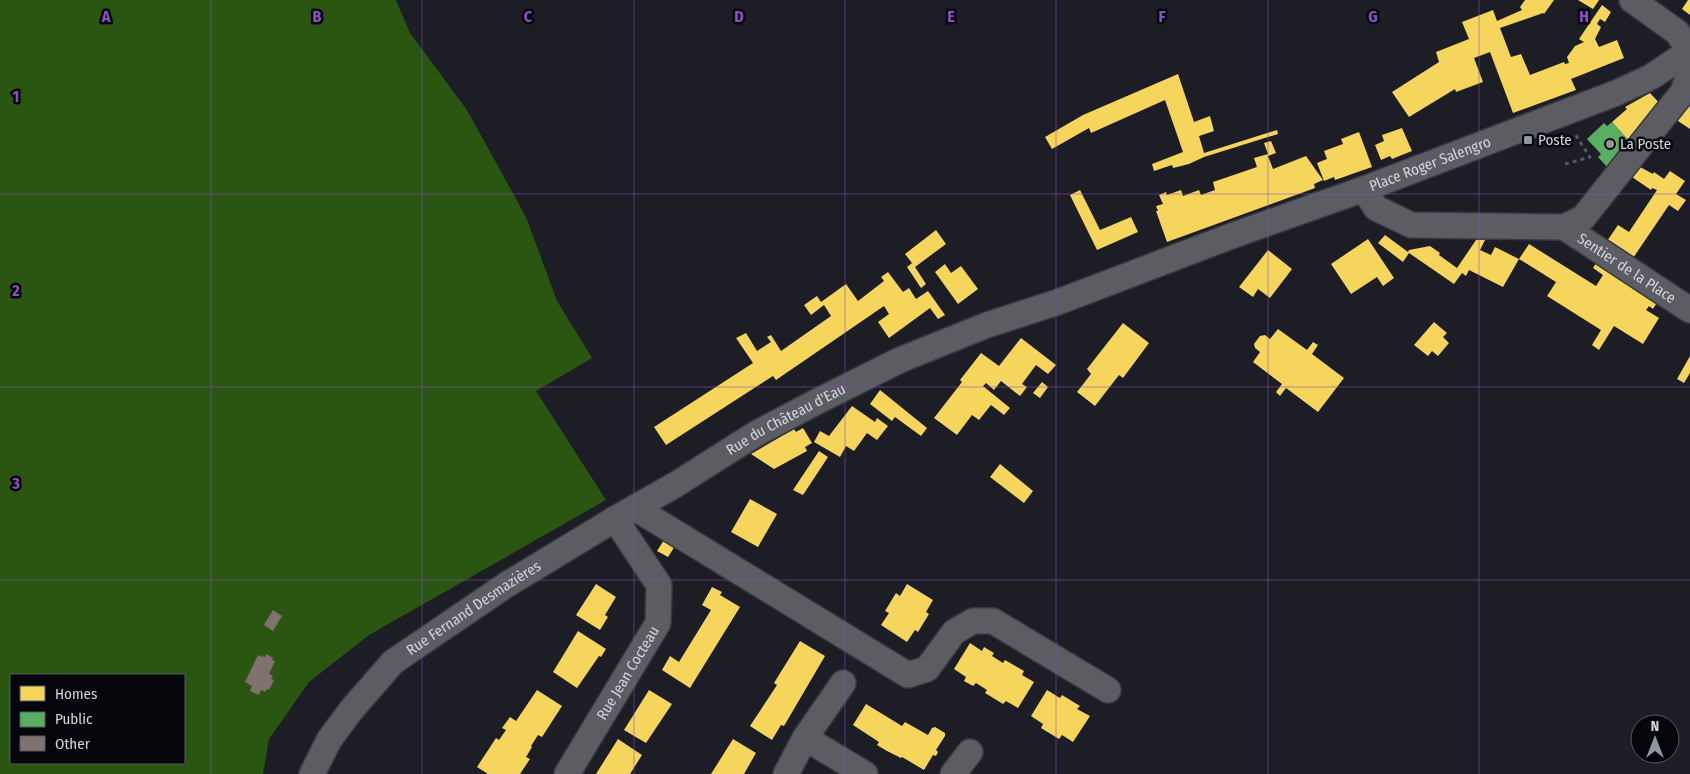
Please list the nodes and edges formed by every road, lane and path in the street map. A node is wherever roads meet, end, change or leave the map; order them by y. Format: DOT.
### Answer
graph roads {
  1 [pos="1632,0"];
  2 [pos="1690,51"];
  3 [pos="1561,112"];
  4 [pos="1565,164"];
  5 [pos="1364,189"];
  6 [pos="1564,227"];
  7 [pos="1690,310"];
  8 [pos="675,485"];
  9 [pos="625,513"];
  10 [pos="843,683"];
  11 [pos="1108,690"];
  12 [pos="805,738"];
  13 [pos="970,752"];
  14 [pos="312,774"];
  15 [pos="567,774"];
  16 [pos="786,774"];
  17 [pos="864,774"];
  18 [pos="954,774"];
  1 -- 2 [label="street"];
  2 -- 3 [label="street, Place Roger Salengro"];
  2 -- 6 [label="street"];
  3 -- 4 [label="path"];
  3 -- 5 [label="street, Place Roger Salengro"];
  5 -- 6 [label="street, Place Roger Salengro"];
  5 -- 8 [label="street, Rue du Château d'Eau"];
  6 -- 7 [label="street, Sentier de la Place"];
  8 -- 9 [label="street, Rue Fernand Desmazières"];
  9 -- 11 [label="street"];
  9 -- 14 [label="street, Rue Fernand Desmazières"];
  9 -- 15 [label="street, Rue Jean Cocteau"];
  10 -- 12 [label="street"];
  12 -- 16 [label="street"];
  12 -- 17 [label="street"];
  13 -- 18 [label="street"];
}
